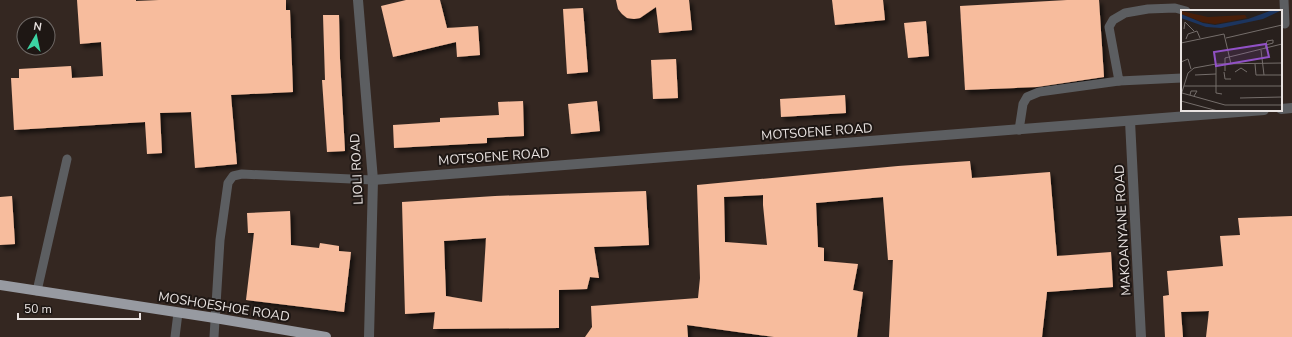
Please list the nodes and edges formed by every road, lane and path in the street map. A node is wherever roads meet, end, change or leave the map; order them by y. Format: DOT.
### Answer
graph roads {
  1 [pos="358,0"];
  2 [pos="1284,0"];
  3 [pos="1182,10"];
  4 [pos="1286,25"];
  5 [pos="1181,78"];
  6 [pos="1119,81"];
  7 [pos="1292,108"];
  8 [pos="1282,109"];
  9 [pos="1227,111"];
  10 [pos="1247,111"];
  11 [pos="1130,121"];
  12 [pos="1019,130"];
  13 [pos="67,159"];
  14 [pos="373,180"];
  15 [pos="0,286"];
  16 [pos="37,291"];
  17 [pos="178,313"];
  18 [pos="215,318"];
  19 [pos="175,337"];
  20 [pos="214,337"];
  21 [pos="326,337"];
  22 [pos="369,337"];
  23 [pos="1141,337"];
  1 -- 14 [label="street, LIOLI ROAD"];
  2 -- 4 [label="lane"];
  3 -- 6 [label="lane"];
  5 -- 6 [label="lane"];
  6 -- 12 [label="lane"];
  7 -- 8 [label="street"];
  9 -- 10 [label="street, MOTSOENE ROAD"];
  9 -- 11 [label="street, MOTSOENE ROAD"];
  11 -- 12 [label="street, MOTSOENE ROAD"];
  11 -- 23 [label="street, MAKOANYANE ROAD"];
  12 -- 14 [label="street, MOTSOENE ROAD"];
  13 -- 16 [label="lane"];
  14 -- 18 [label="lane"];
  14 -- 22 [label="street, LIOLI ROAD"];
  15 -- 16 [label="main road, MOSHOESHOE ROAD"];
  16 -- 17 [label="main road, MOSHOESHOE ROAD"];
  17 -- 18 [label="main road, MOSHOESHOE ROAD"];
  17 -- 19 [label="lane"];
  18 -- 20 [label="lane"];
  18 -- 21 [label="main road, MOSHOESHOE ROAD"];
}
